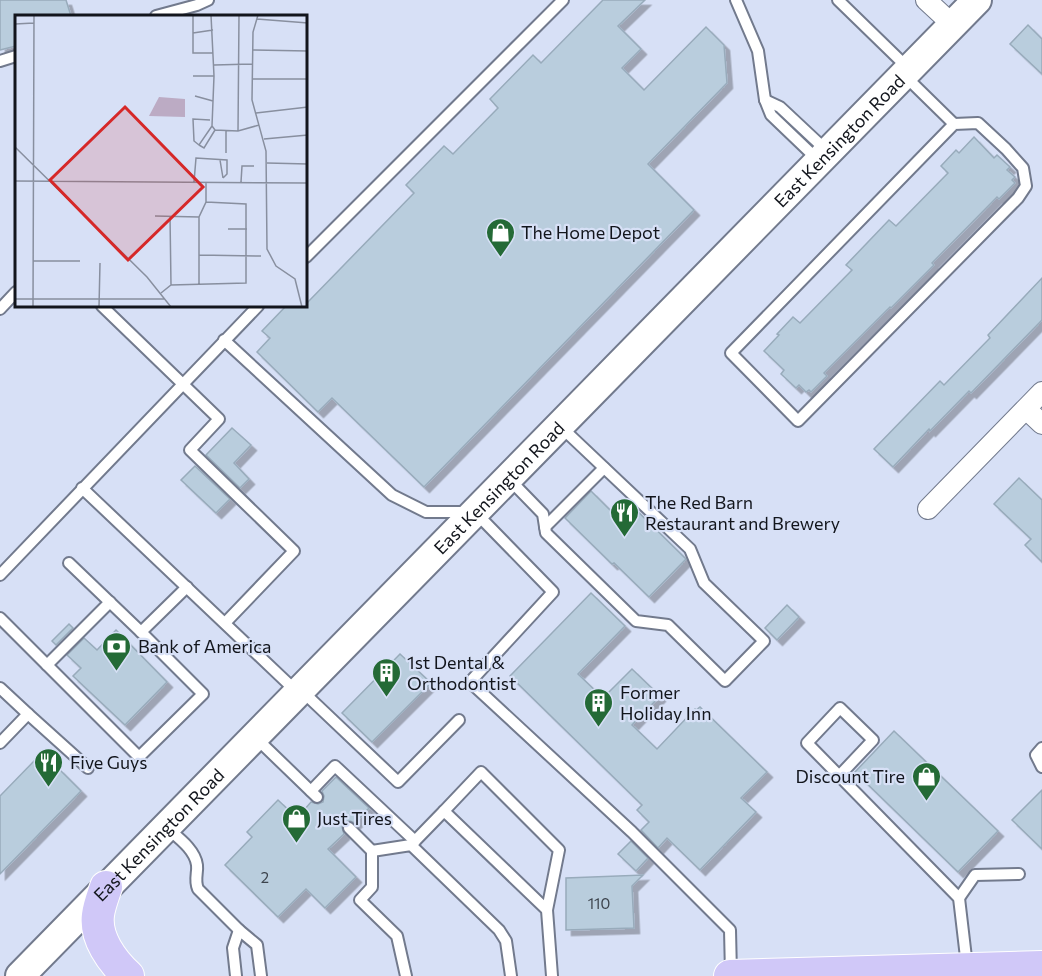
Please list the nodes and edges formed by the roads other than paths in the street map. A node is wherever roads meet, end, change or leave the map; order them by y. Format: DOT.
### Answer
graph roads {
  1 [pos="208,0"];
  2 [pos="563,0"];
  3 [pos="735,0"];
  4 [pos="838,0"];
  5 [pos="926,0"];
  6 [pos="977,0"];
  7 [pos="160,15"];
  8 [pos="953,25"];
  9 [pos="15,56"];
  10 [pos="0,61"];
  11 [pos="907,72"];
  12 [pos="954,124"];
  13 [pos="824,157"];
  14 [pos="308,256"];
  15 [pos="15,293"];
  16 [pos="104,308"];
  17 [pos="256,308"];
  18 [pos="0,309"];
  19 [pos="224,340"];
  20 [pos="183,384"];
  21 [pos="1042,392"];
  22 [pos="1026,409"];
  23 [pos="1042,424"];
  24 [pos="560,426"];
  25 [pos="604,468"];
  26 [pos="508,478"];
  27 [pos="82,488"];
  28 [pos="928,509"];
  29 [pos="475,512"];
  30 [pos="545,528"];
  31 [pos="69,564"];
  32 [pos="0,575"];
  33 [pos="187,587"];
  34 [pos="110,602"];
  35 [pos="0,618"];
  36 [pos="225,623"];
  37 [pos="141,632"];
  38 [pos="47,665"];
  39 [pos="0,687"];
  40 [pos="299,691"];
  41 [pos="28,714"];
  42 [pos="459,720"];
  43 [pos="255,736"];
  44 [pos="0,743"];
  45 [pos="1042,748"];
  46 [pos="1041,767"];
  47 [pos="88,768"];
  48 [pos="839,776"];
  49 [pos="444,811"];
  50 [pos="166,827"];
  51 [pos="349,828"];
  52 [pos="413,843"];
  53 [pos="372,851"];
  54 [pos="1019,874"];
  55 [pos="106,887"];
  56 [pos="958,898"];
  57 [pos="547,910"];
  58 [pos="238,930"];
  59 [pos="1042,967"];
  60 [pos="959,971"];
  61 [pos="872,974"];
  62 [pos="812,975"];
  63 [pos="20,976"];
  64 [pos="128,976"];
  65 [pos="236,976"];
  66 [pos="261,976"];
  67 [pos="406,976"];
  68 [pos="511,976"];
  69 [pos="552,976"];
  70 [pos="731,976"];
  1 -- 7 [label="lane"];
  2 -- 14 [label="lane"];
  3 -- 13 [label="lane"];
  4 -- 11 [label="lane"];
  5 -- 8 [label="street"];
  6 -- 8 [label="main road, East Kensington Road"];
  8 -- 11 [label="main road, East Kensington Road"];
  9 -- 10 [label="lane"];
  11 -- 12 [label="lane"];
  11 -- 13 [label="main road, East Kensington Road"];
  12 -- 12 [label="lane"];
  13 -- 24 [label="main road, East Kensington Road"];
  15 -- 18 [label="lane"];
  16 -- 20 [label="lane"];
  17 -- 19 [label="lane"];
  19 -- 20 [label="lane"];
  19 -- 29 [label="lane"];
  20 -- 27 [label="lane"];
  20 -- 36 [label="lane"];
  21 -- 22 [label="street"];
  22 -- 23 [label="street"];
  22 -- 28 [label="street"];
  24 -- 25 [label="lane"];
  24 -- 26 [label="main road, East Kensington Road"];
  25 -- 30 [label="lane"];
  25 -- 30 [label="lane"];
  26 -- 29 [label="main road, East Kensington Road"];
  26 -- 30 [label="lane"];
  27 -- 32 [label="lane"];
  27 -- 33 [label="lane"];
  29 -- 40 [label="main road, East Kensington Road"];
  29 -- 70 [label="lane"];
  31 -- 34 [label="lane"];
  33 -- 36 [label="lane"];
  33 -- 37 [label="lane"];
  34 -- 37 [label="lane"];
  34 -- 38 [label="lane"];
  35 -- 38 [label="lane"];
  36 -- 40 [label="lane"];
  37 -- 38 [label="lane"];
  39 -- 41 [label="lane"];
  40 -- 42 [label="lane"];
  40 -- 43 [label="main road, East Kensington Road"];
  41 -- 44 [label="lane"];
  41 -- 47 [label="lane"];
  43 -- 50 [label="main road, East Kensington Road"];
  43 -- 52 [label="lane"];
  45 -- 46 [label="lane"];
  48 -- 48 [label="lane"];
  48 -- 56 [label="lane"];
  49 -- 52 [label="lane"];
  49 -- 57 [label="lane"];
  49 -- 57 [label="lane"];
  50 -- 55 [label="main road, East Kensington Road"];
  50 -- 58 [label="lane"];
  51 -- 53 [label="lane"];
  52 -- 53 [label="lane"];
  52 -- 68 [label="lane"];
  53 -- 67 [label="lane"];
  54 -- 56 [label="lane"];
  55 -- 63 [label="main road, East Kensington Road"];
  55 -- 64 [label="main road"];
  56 -- 60 [label="lane"];
  57 -- 69 [label="lane"];
  58 -- 65 [label="lane"];
  58 -- 66 [label="lane"];
  59 -- 60 [label="main road"];
  60 -- 61 [label="main road"];
  61 -- 62 [label="main road"];
  62 -- 70 [label="main road"];
}
